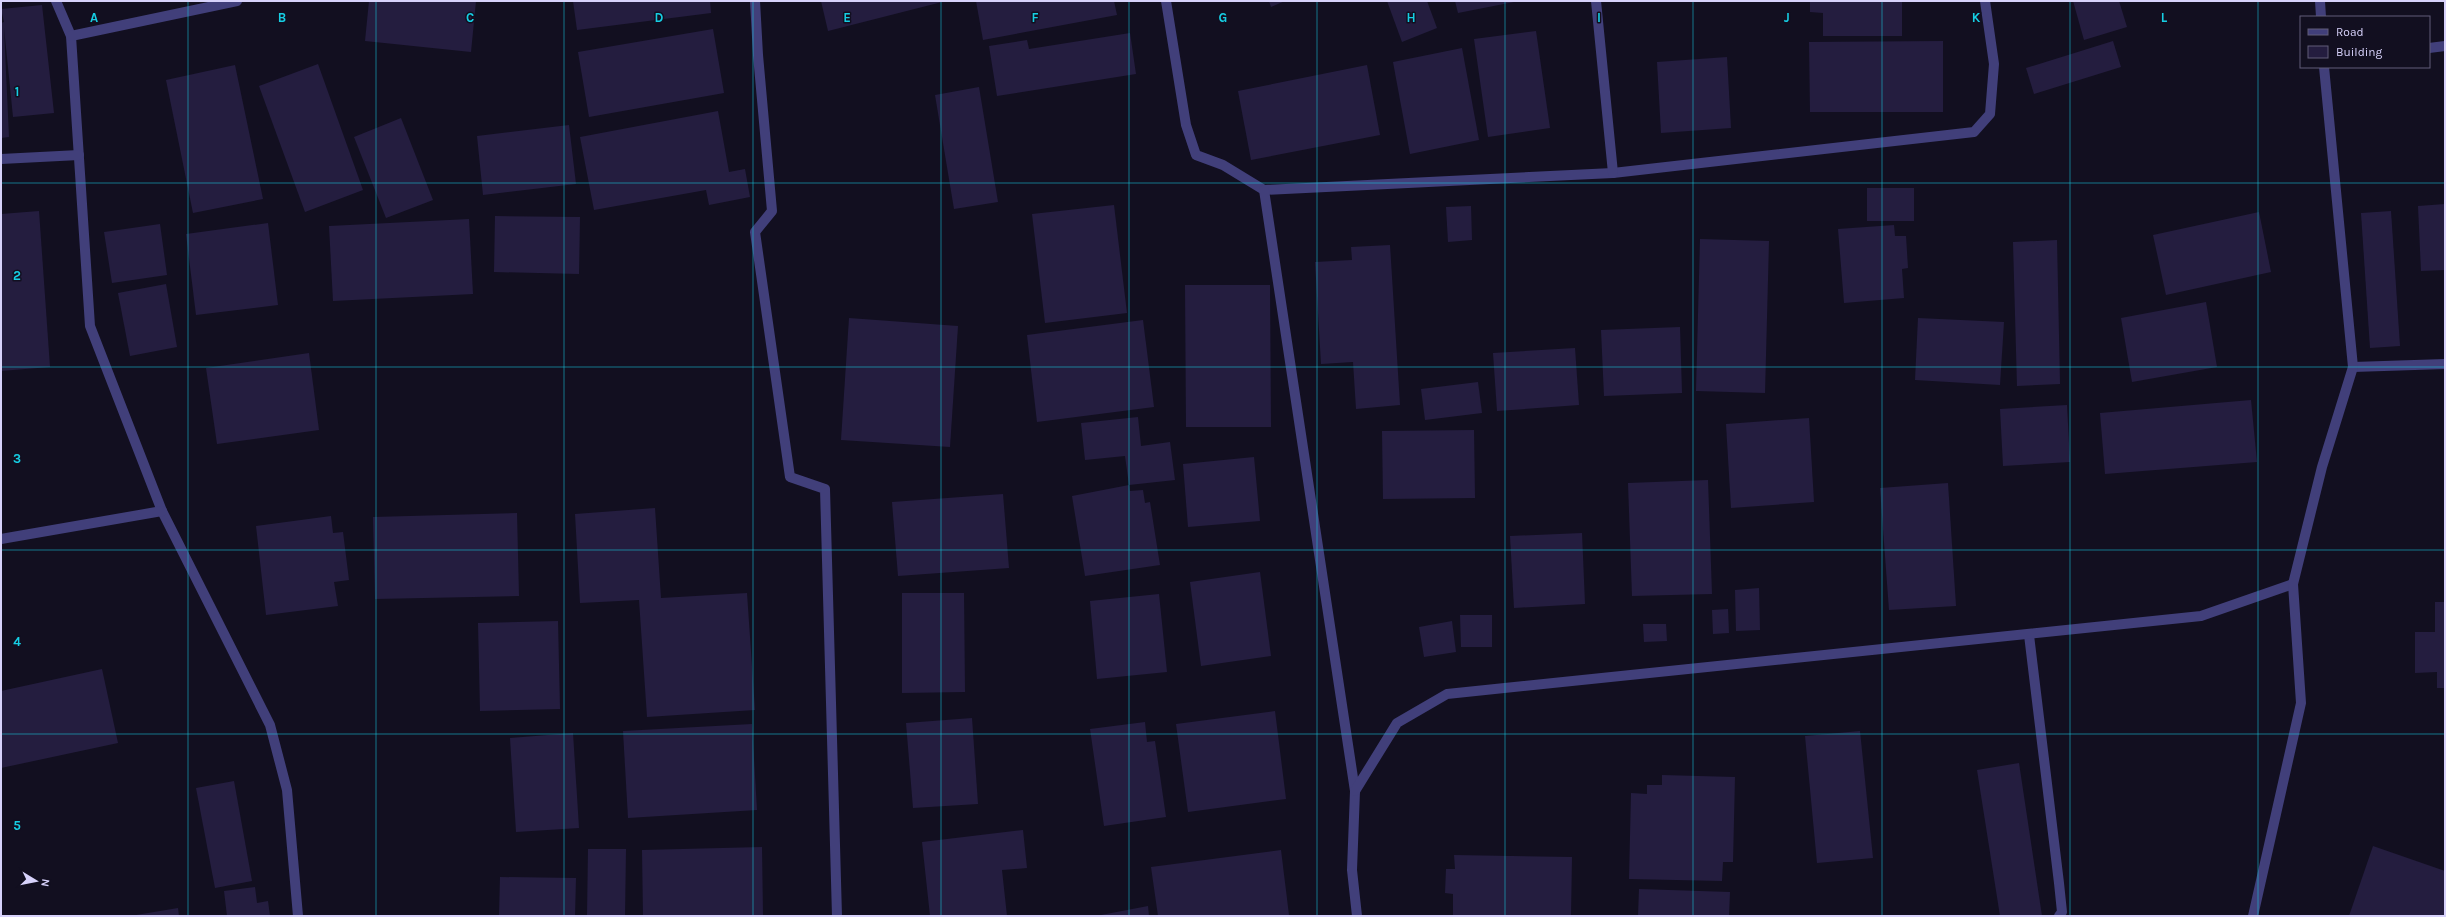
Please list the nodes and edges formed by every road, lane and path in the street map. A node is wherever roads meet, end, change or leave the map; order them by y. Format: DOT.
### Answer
graph roads {
  1 [pos="56,1"];
  2 [pos="237,1"];
  3 [pos="756,1"];
  4 [pos="1166,1"];
  5 [pos="1596,1"];
  6 [pos="1985,1"];
  7 [pos="2320,1"];
  8 [pos="2321,16"];
  9 [pos="71,36"];
  10 [pos="2445,46"];
  11 [pos="2430,48"];
  12 [pos="2324,68"];
  13 [pos="79,155"];
  14 [pos="1,159"];
  15 [pos="1613,173"];
  16 [pos="1264,190"];
  17 [pos="2445,364"];
  18 [pos="2353,367"];
  19 [pos="162,511"];
  20 [pos="1,539"];
  21 [pos="2293,584"];
  22 [pos="2029,635"];
  23 [pos="1355,791"];
  24 [pos="298,916"];
  25 [pos="837,916"];
  26 [pos="1357,916"];
  27 [pos="2059,916"];
  28 [pos="2254,916"];
  1 -- 9 [label="street"];
  2 -- 9 [label="street"];
  3 -- 25 [label="street"];
  4 -- 16 [label="street"];
  5 -- 15 [label="street"];
  6 -- 15 [label="street"];
  7 -- 8 [label="street"];
  9 -- 13 [label="street"];
  10 -- 11 [label="street"];
  12 -- 18 [label="street"];
  13 -- 14 [label="street"];
  13 -- 19 [label="street"];
  15 -- 16 [label="street"];
  16 -- 23 [label="street"];
  17 -- 18 [label="street"];
  18 -- 21 [label="street"];
  19 -- 20 [label="street"];
  19 -- 24 [label="street"];
  21 -- 22 [label="street"];
  21 -- 28 [label="street"];
  22 -- 23 [label="street"];
  22 -- 27 [label="street"];
  23 -- 26 [label="street"];
}
